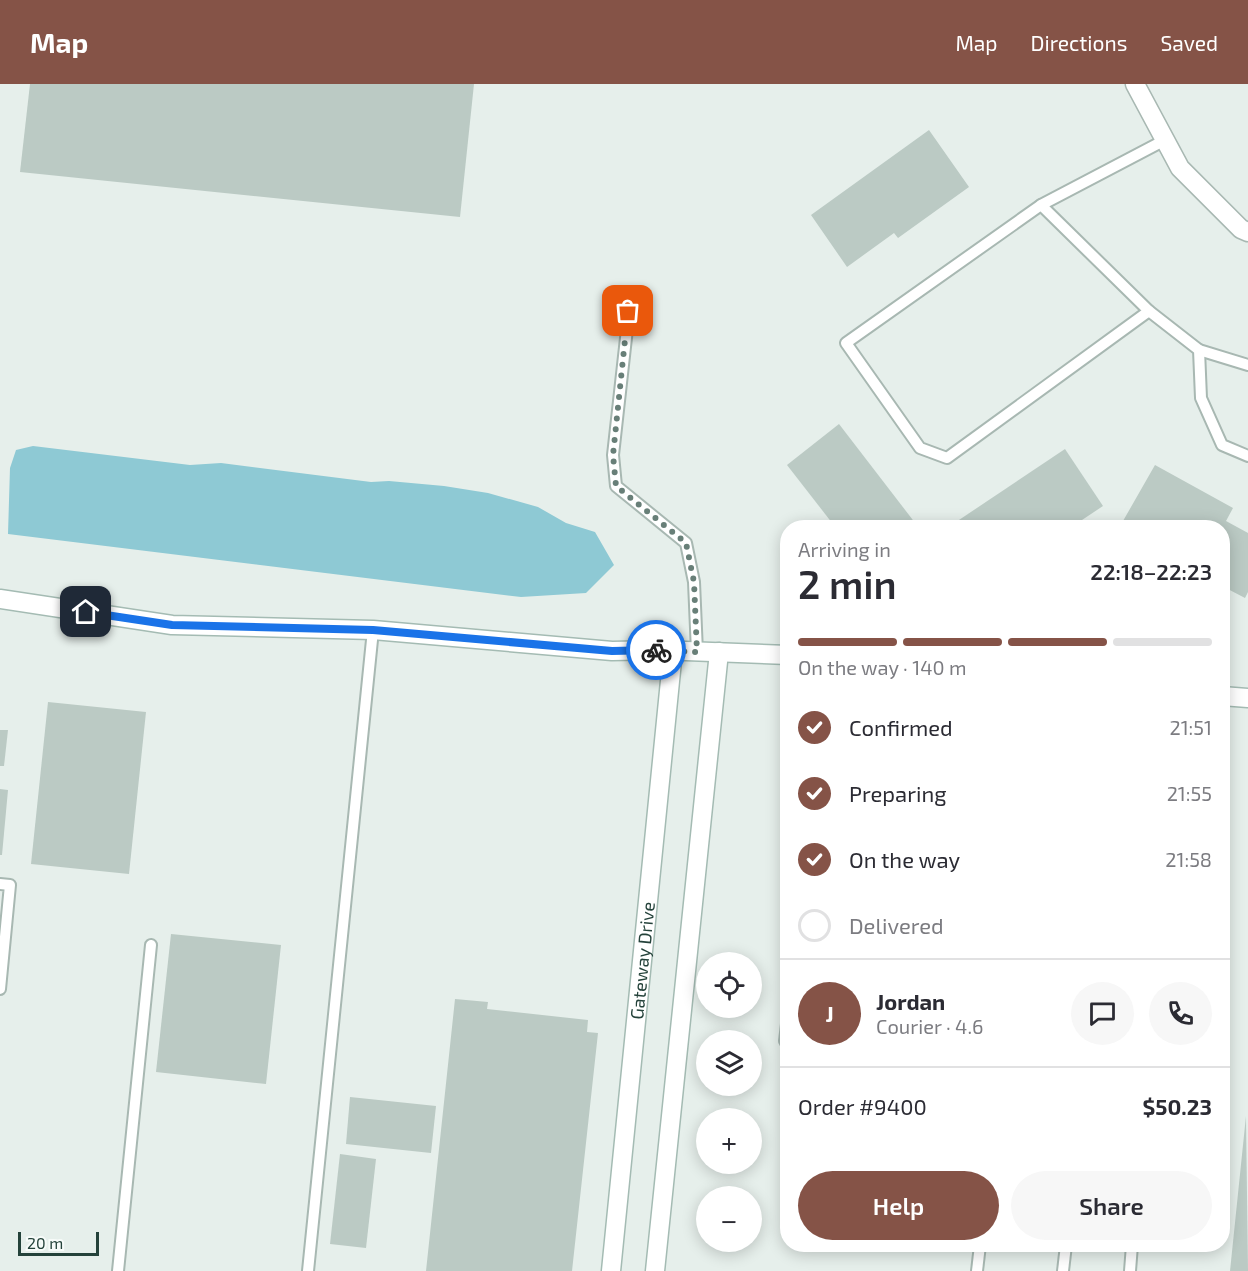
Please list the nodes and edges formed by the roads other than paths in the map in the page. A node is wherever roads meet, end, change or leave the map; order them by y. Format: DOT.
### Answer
graph roads {
  1 [pos="1135,84"];
  2 [pos="1165,140"];
  3 [pos="1041,205"];
  4 [pos="1248,232"];
  5 [pos="631,293"];
  6 [pos="1149,311"];
  7 [pos="1199,350"];
  8 [pos="1248,365"];
  9 [pos="1248,456"];
  10 [pos="0,599"];
  11 [pos="373,630"];
  12 [pos="673,651"];
  13 [pos="697,652"];
  14 [pos="719,652"];
  15 [pos="780,655"];
  16 [pos="1230,697"];
  17 [pos="1248,698"];
  18 [pos="0,884"];
  19 [pos="152,945"];
  20 [pos="0,989"];
  21 [pos="979,1252"];
  22 [pos="1065,1252"];
  23 [pos="1131,1252"];
  24 [pos="118,1271"];
  25 [pos="308,1271"];
  26 [pos="611,1271"];
  27 [pos="655,1271"];
  28 [pos="977,1271"];
  29 [pos="1063,1271"];
  30 [pos="1130,1271"];
  1 -- 2 [label="street"];
  2 -- 3 [label="lane"];
  2 -- 4 [label="street"];
  3 -- 6 [label="lane"];
  3 -- 6 [label="lane"];
  5 -- 13 [label="lane"];
  6 -- 7 [label="lane"];
  7 -- 8 [label="lane"];
  7 -- 9 [label="lane"];
  10 -- 11 [label="street"];
  11 -- 12 [label="street"];
  11 -- 25 [label="lane"];
  12 -- 13 [label="street"];
  12 -- 26 [label="street, Gateway Drive"];
  13 -- 14 [label="street"];
  14 -- 15 [label="street"];
  14 -- 27 [label="street"];
  16 -- 17 [label="street"];
  18 -- 20 [label="lane"];
  19 -- 24 [label="lane"];
  21 -- 28 [label="lane"];
  22 -- 29 [label="lane"];
  23 -- 30 [label="lane"];
}
